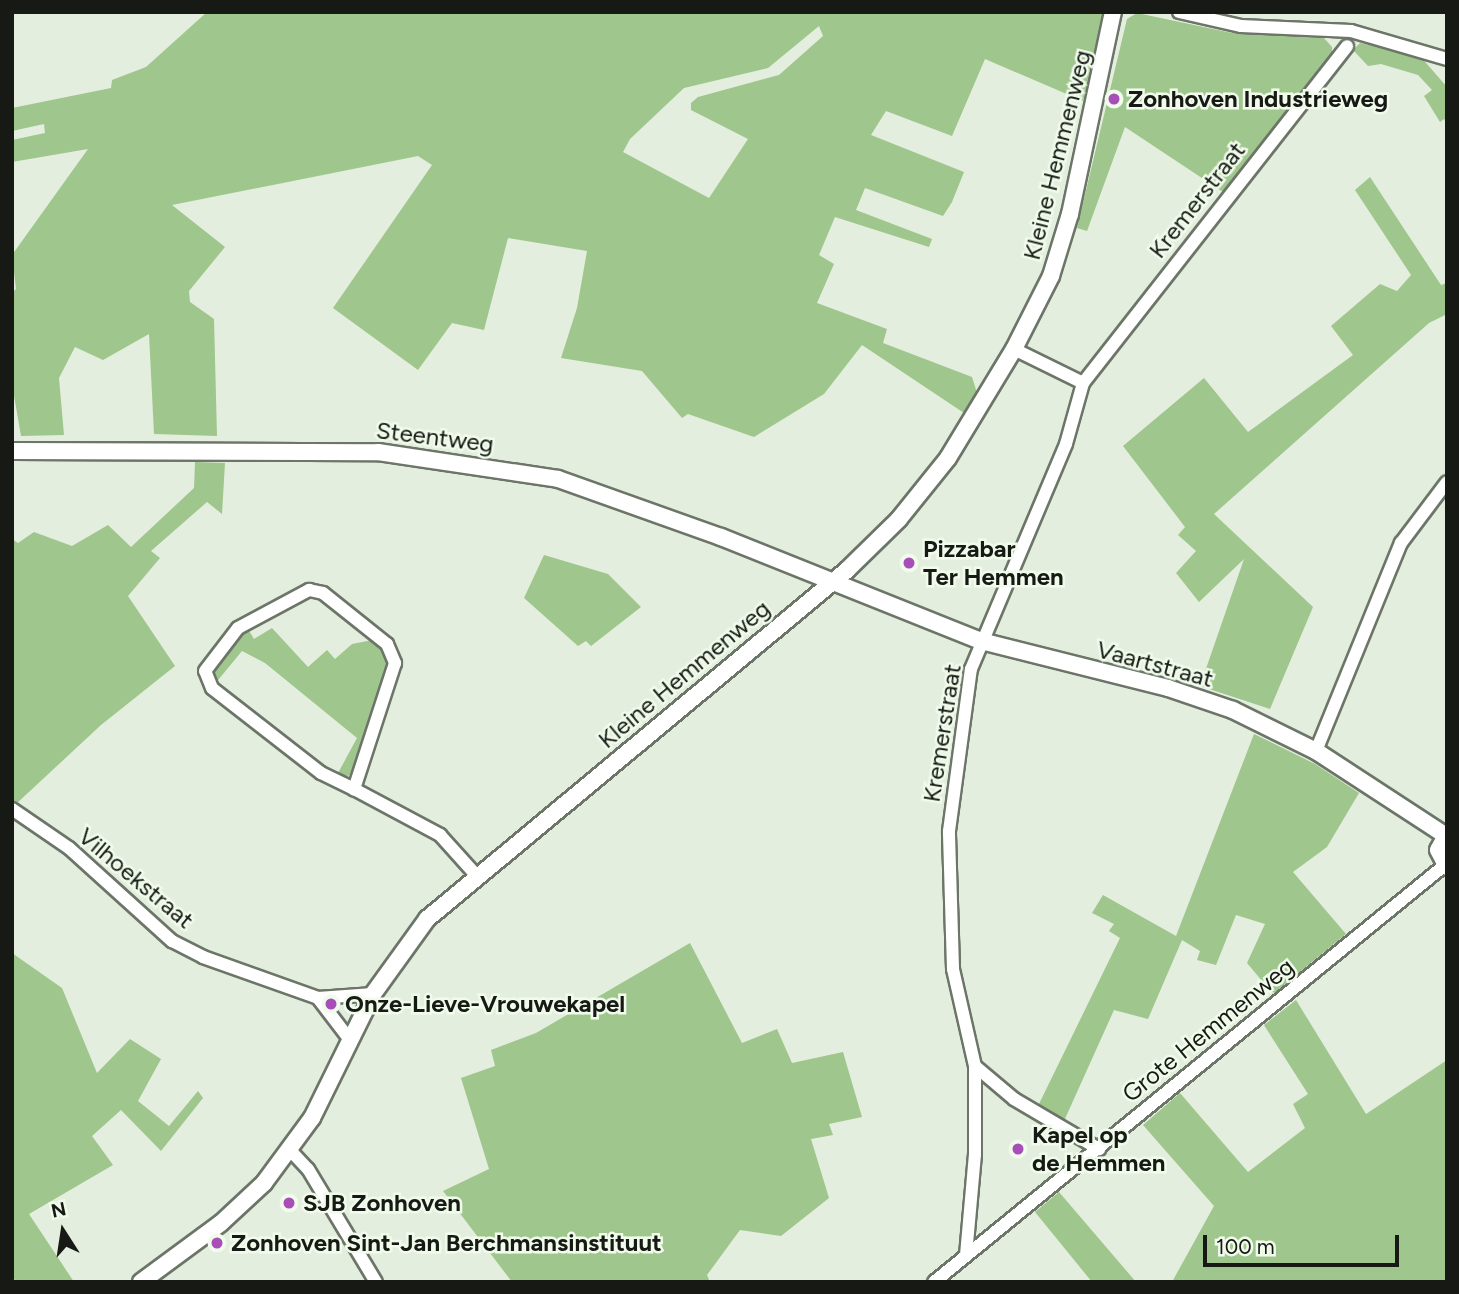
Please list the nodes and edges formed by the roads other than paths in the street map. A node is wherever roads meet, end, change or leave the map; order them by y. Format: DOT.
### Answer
graph roads {
  1 [pos="1114,12"];
  2 [pos="1179,12"];
  3 [pos="1347,46"];
  4 [pos="1447,59"];
  5 [pos="1014,349"];
  6 [pos="1083,383"];
  7 [pos="12,451"];
  8 [pos="1447,482"];
  9 [pos="834,580"];
  10 [pos="981,641"];
  11 [pos="1316,751"];
  12 [pos="354,789"];
  13 [pos="12,808"];
  14 [pos="1446,834"];
  15 [pos="1446,866"];
  16 [pos="476,875"];
  17 [pos="373,993"];
  18 [pos="318,998"];
  19 [pos="350,1040"];
  20 [pos="975,1066"];
  21 [pos="1098,1149"];
  22 [pos="290,1150"];
  23 [pos="966,1255"];
  24 [pos="141,1282"];
  25 [pos="376,1282"];
  26 [pos="934,1282"];
  1 -- 5 [label="street, Kleine Hemmenweg"];
  2 -- 4 [label="street"];
  3 -- 6 [label="street, Kremerstraat"];
  5 -- 6 [label="street"];
  5 -- 9 [label="street, Kleine Hemmenweg"];
  6 -- 10 [label="street, Kremerstraat"];
  7 -- 9 [label="street, Steentweg"];
  8 -- 11 [label="street"];
  9 -- 10 [label="street, Vaartstraat"];
  9 -- 16 [label="street, Kleine Hemmenweg"];
  10 -- 11 [label="street, Vaartstraat"];
  10 -- 20 [label="street, Kremerstraat"];
  11 -- 14 [label="street, Vaartstraat"];
  12 -- 12 [label="street"];
  12 -- 16 [label="street"];
  13 -- 18 [label="street, Vilhoekstraat"];
  14 -- 15 [label="street, Grote Hemmenweg"];
  15 -- 21 [label="street, Grote Hemmenweg"];
  16 -- 17 [label="street, Kleine Hemmenweg"];
  17 -- 18 [label="street, Vilhoekstraat"];
  17 -- 19 [label="street, Kleine Hemmenweg"];
  18 -- 19 [label="street"];
  19 -- 22 [label="street, Kleine Hemmenweg"];
  20 -- 21 [label="street"];
  20 -- 23 [label="street, Kremerstraat"];
  21 -- 23 [label="street, Grote Hemmenweg"];
  22 -- 24 [label="street, Kleine Hemmenweg"];
  22 -- 25 [label="street"];
  23 -- 26 [label="street, Grote Hemmenweg"];
}
